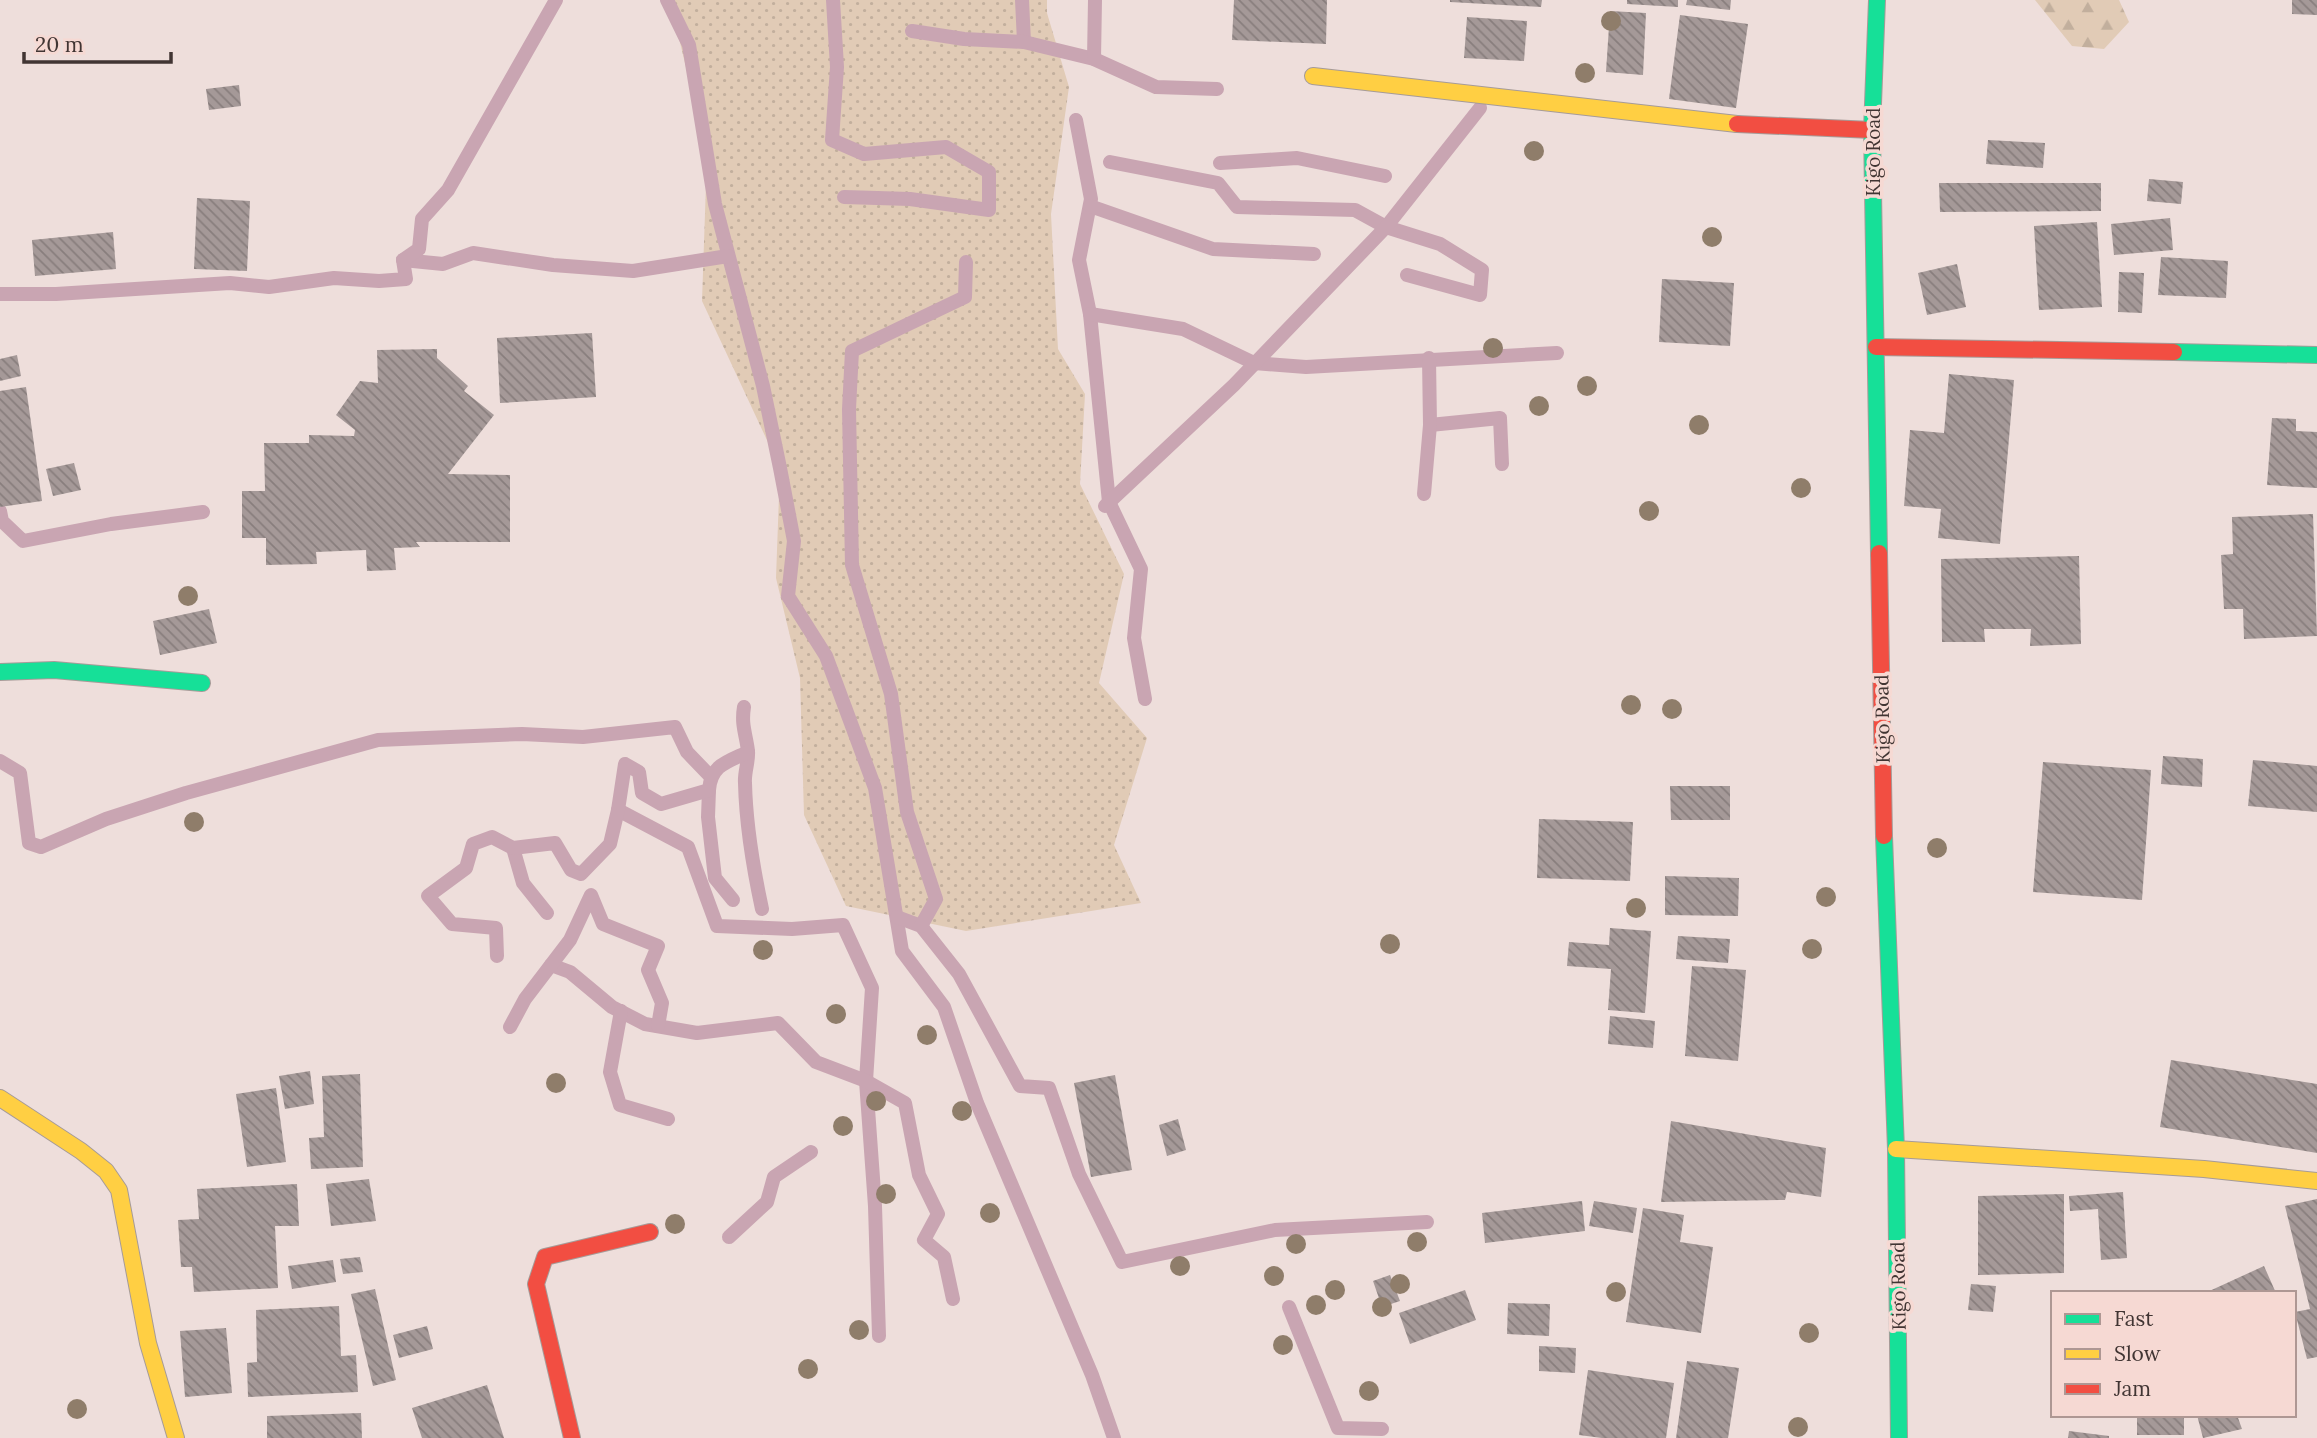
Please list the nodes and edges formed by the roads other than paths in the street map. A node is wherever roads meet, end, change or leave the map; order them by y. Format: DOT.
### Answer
graph roads {
  1 [pos="1877,0"];
  2 [pos="1313,76"];
  3 [pos="1872,130"];
  4 [pos="1876,347"];
  5 [pos="2317,355"];
  6 [pos="0,672"];
  7 [pos="202,683"];
  8 [pos="0,1098"];
  9 [pos="1896,1149"];
  10 [pos="2317,1181"];
  11 [pos="650,1232"];
  12 [pos="176,1438"];
  13 [pos="572,1438"];
  14 [pos="1899,1438"];
  1 -- 3 [label="street, Kigo Road"];
  2 -- 3 [label="street"];
  3 -- 4 [label="street, Kigo Road"];
  4 -- 5 [label="street"];
  4 -- 9 [label="street, Kigo Road"];
  6 -- 7 [label="street"];
  8 -- 12 [label="street"];
  9 -- 10 [label="street"];
  9 -- 14 [label="street, Kigo Road"];
  11 -- 13 [label="street"];
}
